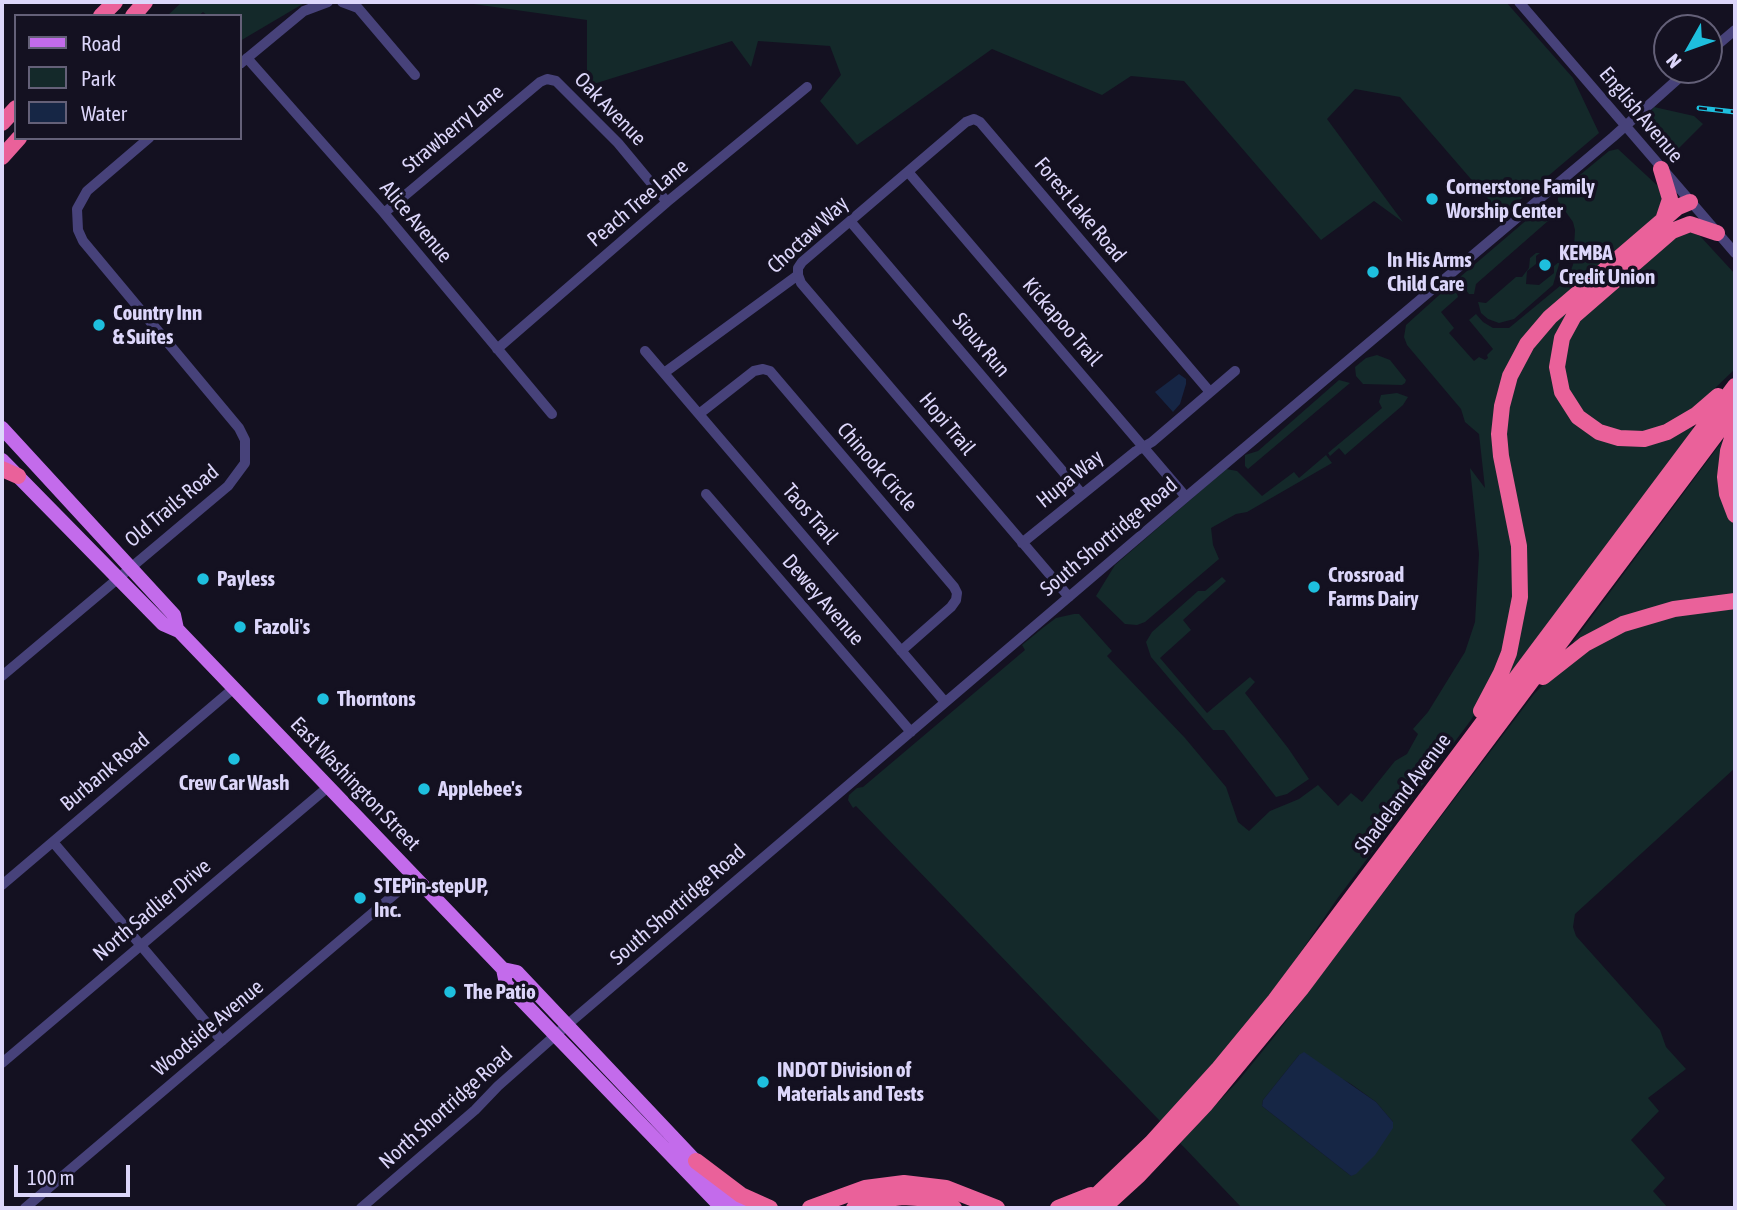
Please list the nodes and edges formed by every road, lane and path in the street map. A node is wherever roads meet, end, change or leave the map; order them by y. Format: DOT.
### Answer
graph roads {
  1 [pos="328,2"];
  2 [pos="342,2"];
  3 [pos="1519,2"];
  4 [pos="243,61"];
  5 [pos="415,75"];
  6 [pos="549,79"];
  7 [pos="1672,84"];
  8 [pos="807,87"];
  9 [pos="1625,125"];
  10 [pos="17,140"];
  11 [pos="147,140"];
  12 [pos="2,157"];
  13 [pos="1661,169"];
  14 [pos="909,173"];
  15 [pos="667,202"];
  16 [pos="1690,202"];
  17 [pos="384,213"];
  18 [pos="850,221"];
  19 [pos="1667,227"];
  20 [pos="1717,233"];
  21 [pos="1735,253"];
  22 [pos="797,275"];
  23 [pos="497,349"];
  24 [pos="645,351"];
  25 [pos="1235,371"];
  26 [pos="664,373"];
  27 [pos="1735,380"];
  28 [pos="1735,386"];
  29 [pos="1210,392"];
  30 [pos="1735,409"];
  31 [pos="552,414"];
  32 [pos="699,414"];
  33 [pos="2,428"];
  34 [pos="1735,429"];
  35 [pos="1143,446"];
  36 [pos="2,460"];
  37 [pos="2,469"];
  38 [pos="18,476"];
  39 [pos="706,494"];
  40 [pos="1082,494"];
  41 [pos="1186,497"];
  42 [pos="1735,515"];
  43 [pos="1022,542"];
  44 [pos="124,573"];
  45 [pos="1069,597"];
  46 [pos="1735,601"];
  47 [pos="901,650"];
  48 [pos="2,676"];
  49 [pos="234,688"];
  50 [pos="1527,688"];
  51 [pos="945,702"];
  52 [pos="911,732"];
  53 [pos="1454,761"];
  54 [pos="328,788"];
  55 [pos="52,842"];
  56 [pos="415,877"];
  57 [pos="2,885"];
  58 [pos="140,945"];
  59 [pos="561,1030"];
  60 [pos="222,1041"];
  61 [pos="2,1063"];
  62 [pos="696,1161"];
  63 [pos="1139,1175"];
  64 [pos="1111,1182"];
  65 [pos="706,1193"];
  66 [pos="25,1208"];
  67 [pos="361,1208"];
  68 [pos="716,1208"];
  69 [pos="722,1208"];
  70 [pos="740,1208"];
  71 [pos="770,1208"];
  72 [pos="810,1208"];
  73 [pos="854,1208"];
  74 [pos="954,1208"];
  75 [pos="997,1208"];
  76 [pos="1058,1208"];
  77 [pos="1083,1208"];
  78 [pos="1103,1208"];
  79 [pos="1118,1208"];
  1 -- 4 [label="street"];
  2 -- 5 [label="street"];
  3 -- 9 [label="street, English Avenue"];
  4 -- 17 [label="street, Alice Avenue"];
  6 -- 15 [label="street, Oak Avenue"];
  6 -- 17 [label="street, Strawberry Lane"];
  7 -- 9 [label="street, South Shortridge Road"];
  8 -- 15 [label="street, Peach Tree Lane"];
  9 -- 13 [label="street, English Avenue"];
  9 -- 41 [label="street, South Shortridge Road"];
  10 -- 12 [label="highway"];
  11 -- 44 [label="street, Old Trails Road"];
  13 -- 16 [label="street, English Avenue"];
  13 -- 19 [label="highway"];
  14 -- 18 [label="street, Choctaw Way"];
  14 -- 29 [label="street, Forest Lake Road"];
  14 -- 35 [label="street, Kickapoo Trail"];
  15 -- 23 [label="street, Peach Tree Lane"];
  16 -- 19 [label="highway"];
  16 -- 20 [label="street, English Avenue"];
  17 -- 23 [label="street, Alice Avenue"];
  18 -- 22 [label="street, Choctaw Way"];
  18 -- 40 [label="street, Sioux Run"];
  19 -- 20 [label="highway"];
  19 -- 27 [label="highway"];
  19 -- 53 [label="highway"];
  20 -- 21 [label="street, English Avenue"];
  22 -- 26 [label="street, Choctaw Way"];
  22 -- 43 [label="street, Hopi Trail"];
  23 -- 31 [label="street, Alice Avenue"];
  24 -- 26 [label="street, Taos Trail"];
  25 -- 29 [label="street"];
  26 -- 32 [label="street, Taos Trail"];
  28 -- 53 [label="highway, Shadeland Avenue"];
  29 -- 35 [label="street"];
  30 -- 50 [label="highway, Shadeland Avenue"];
  32 -- 47 [label="street, Taos Trail"];
  32 -- 47 [label="street, Chinook Circle"];
  33 -- 44 [label="main road, East Washington Street"];
  34 -- 42 [label="highway"];
  35 -- 40 [label="street, Hupa Way"];
  35 -- 41 [label="street, Kickapoo Trail"];
  36 -- 38 [label="main road, East Washington Street"];
  37 -- 38 [label="highway"];
  38 -- 44 [label="main road, East Washington Street"];
  39 -- 52 [label="street, Dewey Avenue"];
  40 -- 43 [label="street, Hupa Way"];
  41 -- 45 [label="street, South Shortridge Road"];
  43 -- 45 [label="street, Hopi Trail"];
  44 -- 48 [label="street, Old Trails Road"];
  44 -- 49 [label="main road, East Washington Street"];
  45 -- 51 [label="street, South Shortridge Road"];
  46 -- 50 [label="highway"];
  47 -- 51 [label="street, Taos Trail"];
  49 -- 54 [label="main road, East Washington Street"];
  49 -- 55 [label="street, Burbank Road"];
  50 -- 63 [label="highway, Shadeland Avenue"];
  51 -- 52 [label="street, South Shortridge Road"];
  52 -- 59 [label="street, South Shortridge Road"];
  53 -- 64 [label="highway, Shadeland Avenue"];
  54 -- 56 [label="main road, East Washington Street"];
  54 -- 58 [label="street, North Sadlier Drive"];
  55 -- 57 [label="street, Burbank Road"];
  55 -- 58 [label="street"];
  56 -- 59 [label="main road, East Washington Street"];
  56 -- 60 [label="street, Woodside Avenue"];
  58 -- 60 [label="street"];
  58 -- 61 [label="street, North Sadlier Drive"];
  59 -- 62 [label="main road, East Washington Street"];
  59 -- 65 [label="main road, East Washington Street"];
  59 -- 67 [label="street, North Shortridge Road"];
  60 -- 66 [label="street, Woodside Avenue"];
  62 -- 70 [label="main road, East Washington Street"];
  62 -- 71 [label="highway"];
  63 -- 78 [label="highway, Shadeland Avenue"];
  63 -- 79 [label="highway"];
  64 -- 76 [label="highway"];
  64 -- 77 [label="highway, Shadeland Avenue"];
  65 -- 68 [label="main road"];
  65 -- 69 [label="main road, East Washington Street"];
  72 -- 75 [label="highway"];
  73 -- 74 [label="highway"];
}
